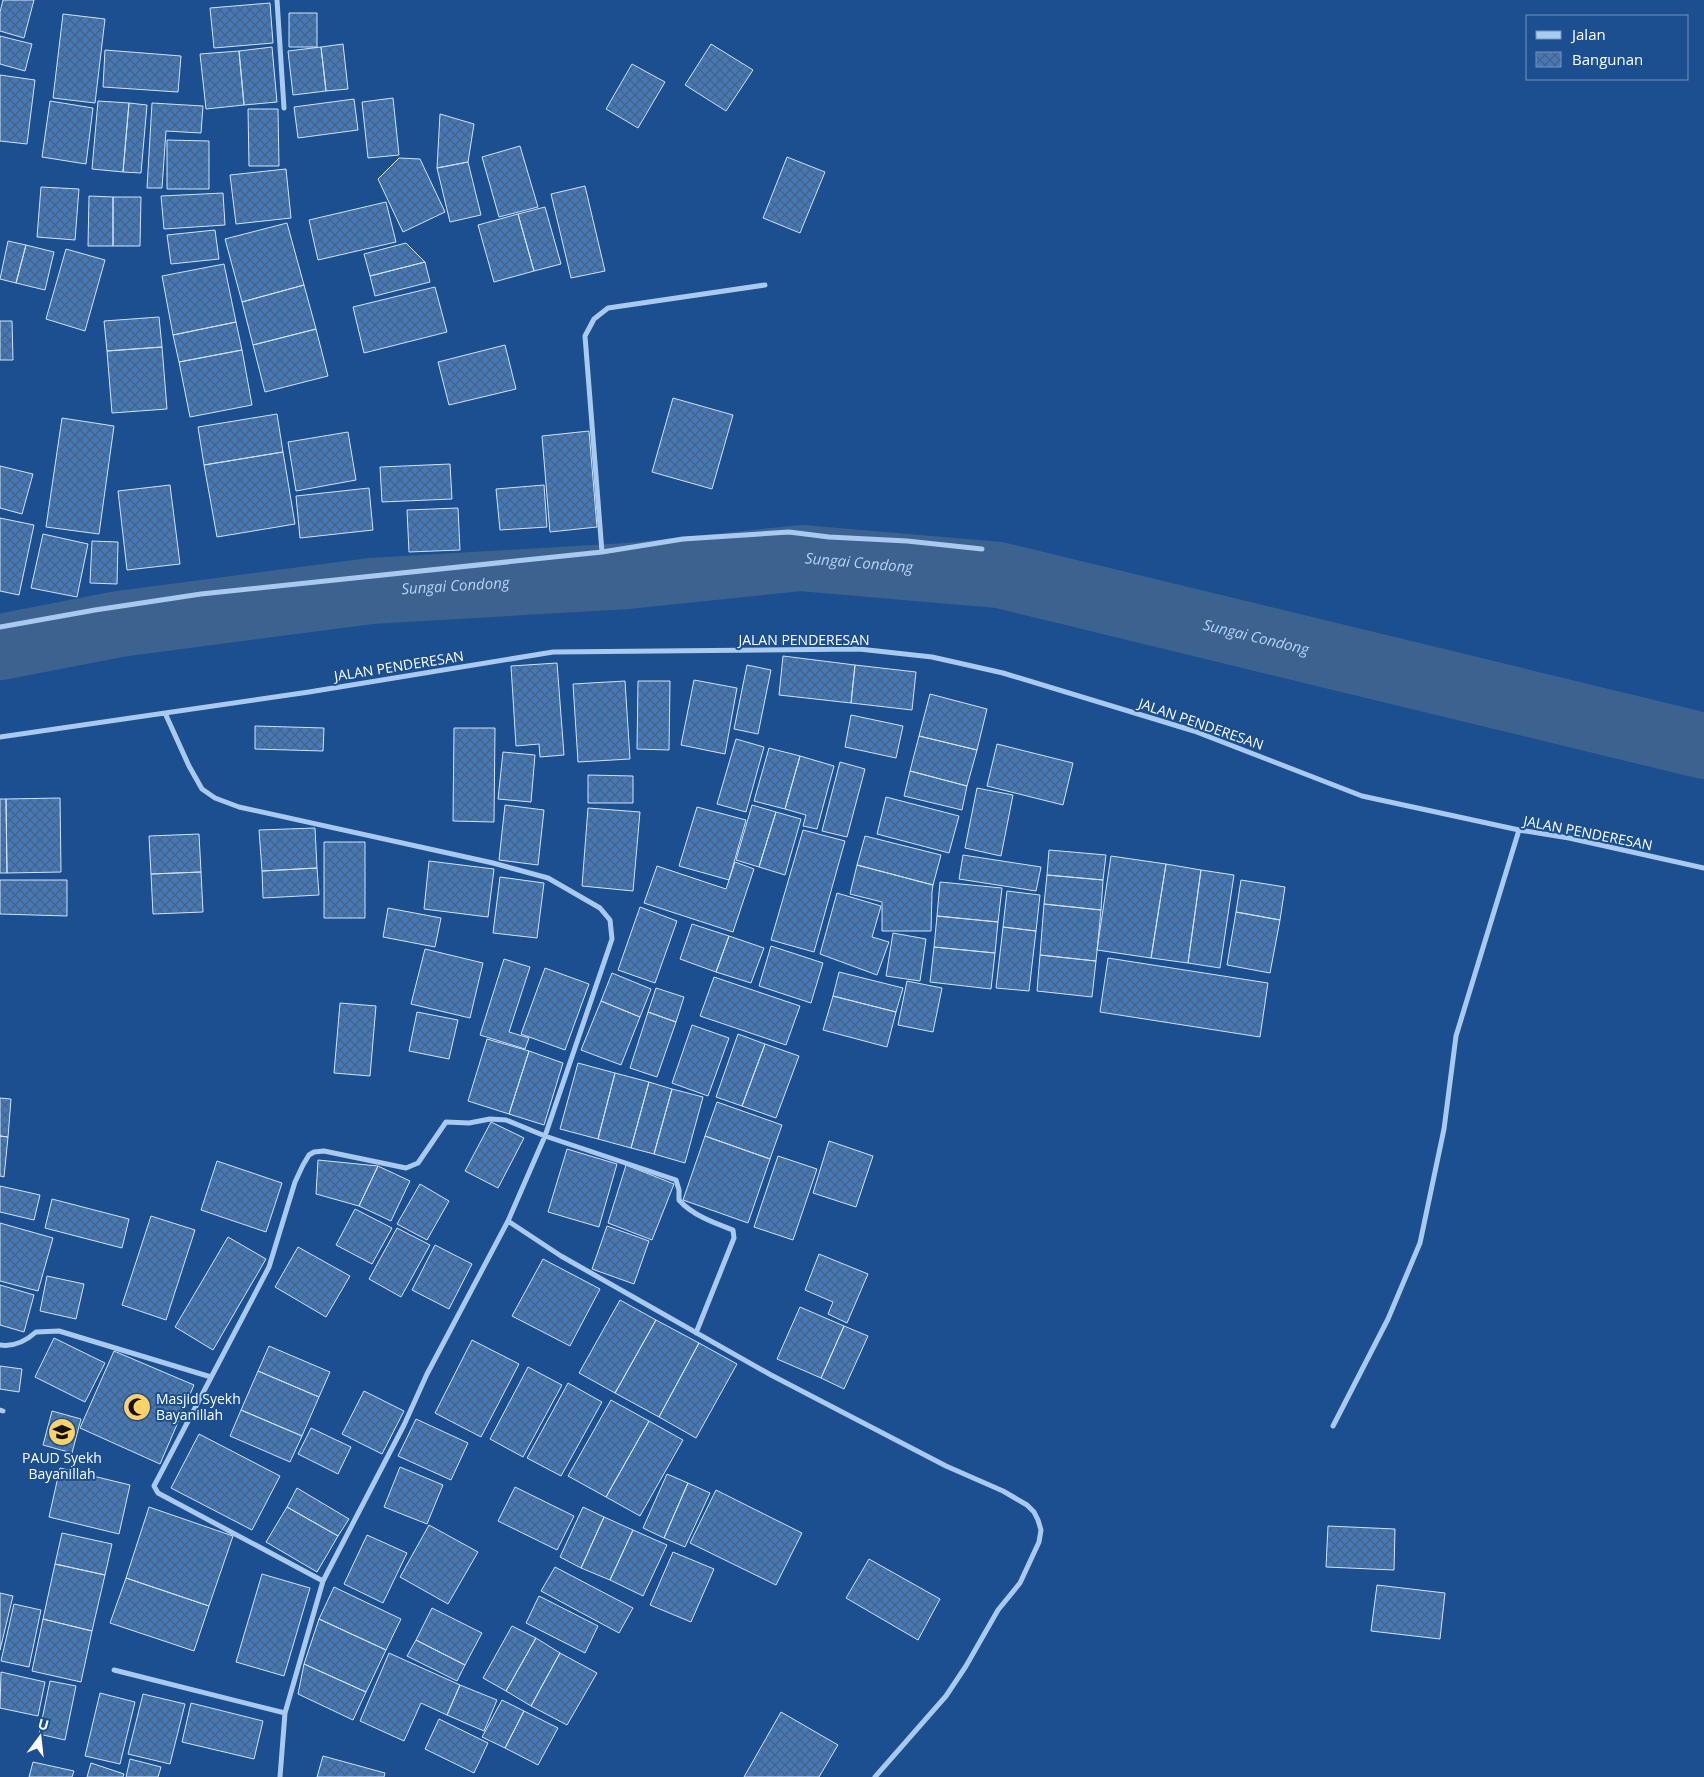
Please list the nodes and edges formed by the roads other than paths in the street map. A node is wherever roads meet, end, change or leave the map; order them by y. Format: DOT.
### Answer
graph roads {
  1 [pos="276,0"];
  2 [pos="284,108"];
  3 [pos="765,285"];
  4 [pos="982,549"];
  5 [pos="602,552"];
  6 [pos="0,628"];
  7 [pos="165,713"];
  8 [pos="0,737"];
  9 [pos="1518,830"];
  10 [pos="1704,868"];
  11 [pos="546,1136"];
  12 [pos="508,1221"];
  13 [pos="696,1333"];
  14 [pos="0,1345"];
  15 [pos="211,1377"];
  16 [pos="1332,1426"];
  17 [pos="322,1581"];
  18 [pos="114,1670"];
  19 [pos="285,1713"];
  20 [pos="280,1777"];
  21 [pos="875,1777"];
  1 -- 2 [label="street"];
  3 -- 5 [label="street"];
  4 -- 5 [label="street"];
  5 -- 6 [label="street"];
  7 -- 8 [label="street, JALAN PENDERESAN"];
  7 -- 9 [label="street, JALAN PENDERESAN"];
  7 -- 11 [label="street"];
  9 -- 10 [label="street, JALAN PENDERESAN"];
  9 -- 16 [label="street"];
  11 -- 12 [label="street"];
  11 -- 13 [label="street"];
  11 -- 15 [label="street"];
  12 -- 13 [label="street"];
  12 -- 17 [label="street"];
  13 -- 21 [label="street"];
  14 -- 15 [label="street"];
  15 -- 17 [label="street"];
  17 -- 19 [label="street"];
  18 -- 19 [label="street"];
  19 -- 20 [label="street"];
}
